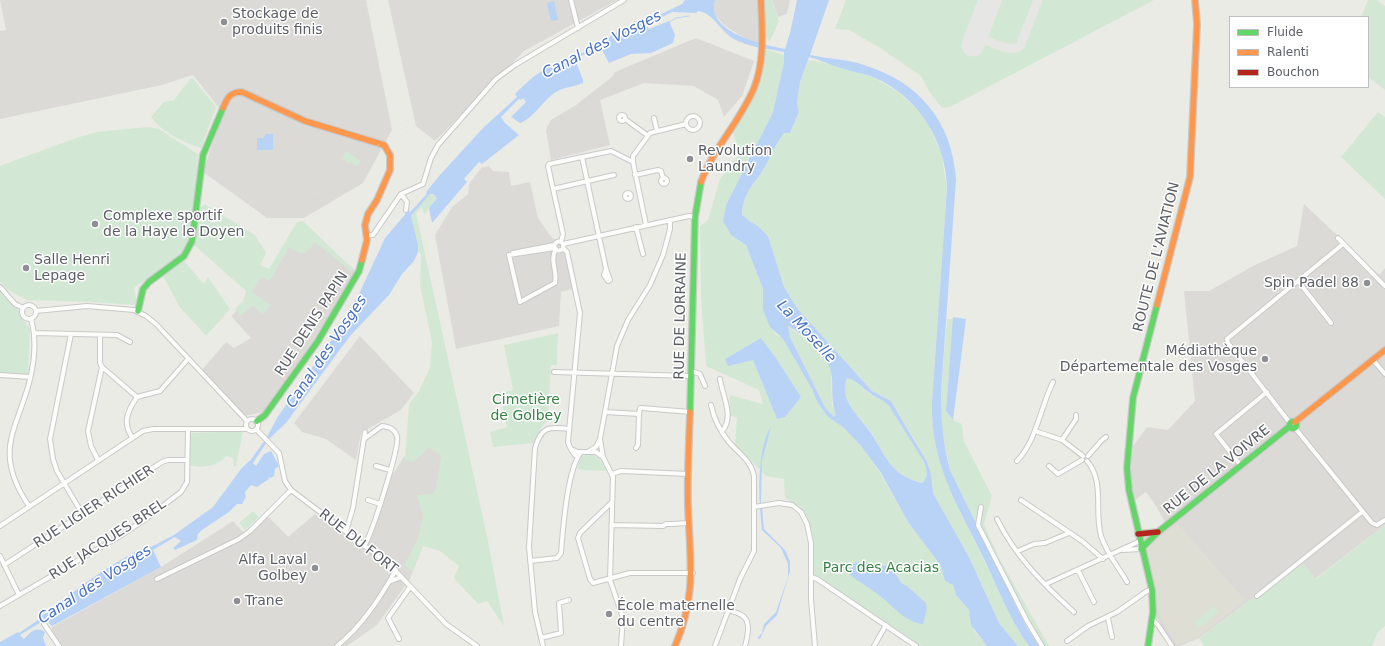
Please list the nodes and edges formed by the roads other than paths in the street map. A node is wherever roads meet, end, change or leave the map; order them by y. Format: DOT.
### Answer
graph roads {
  1 [pos="571,0"];
  2 [pos="624,0"];
  3 [pos="761,0"];
  4 [pos="1195,0"];
  5 [pos="578,28"];
  6 [pos="654,118"];
  7 [pos="625,119"];
  8 [pos="686,124"];
  9 [pos="657,131"];
  10 [pos="647,135"];
  11 [pos="582,157"];
  12 [pos="632,162"];
  13 [pos="614,175"];
  14 [pos="635,175"];
  15 [pos="663,178"];
  16 [pos="588,181"];
  17 [pos="553,189"];
  18 [pos="639,191"];
  19 [pos="401,194"];
  20 [pos="630,194"];
  21 [pos="406,210"];
  22 [pos="695,217"];
  23 [pos="670,220"];
  24 [pos="646,225"];
  25 [pos="636,228"];
  26 [pos="367,236"];
  27 [pos="600,236"];
  28 [pos="1338,238"];
  29 [pos="1343,244"];
  30 [pos="562,245"];
  31 [pos="555,248"];
  32 [pos="643,254"];
  33 [pos="606,269"];
  34 [pos="1298,281"];
  35 [pos="1385,286"];
  36 [pos="0,287"];
  37 [pos="23,308"];
  38 [pos="36,311"];
  39 [pos="138,311"];
  40 [pos="31,318"];
  41 [pos="1331,323"];
  42 [pos="34,333"];
  43 [pos="71,334"];
  44 [pos="100,335"];
  45 [pos="130,342"];
  46 [pos="1385,350"];
  47 [pos="188,359"];
  48 [pos="1373,360"];
  49 [pos="102,368"];
  50 [pos="554,372"];
  51 [pos="574,373"];
  52 [pos="611,374"];
  53 [pos="691,374"];
  54 [pos="1385,374"];
  55 [pos="0,375"];
  56 [pos="30,377"];
  57 [pos="720,379"];
  58 [pos="1053,382"];
  59 [pos="705,386"];
  60 [pos="1267,392"];
  61 [pos="137,397"];
  62 [pos="711,406"];
  63 [pos="605,412"];
  64 [pos="690,412"];
  65 [pos="639,414"];
  66 [pos="1076,415"];
  67 [pos="247,421"];
  68 [pos="257,421"];
  69 [pos="1293,425"];
  70 [pos="247,428"];
  71 [pos="569,429"];
  72 [pos="188,430"];
  73 [pos="256,430"];
  74 [pos="722,431"];
  75 [pos="1035,431"];
  76 [pos="365,432"];
  77 [pos="132,437"];
  78 [pos="1106,437"];
  79 [pos="364,439"];
  80 [pos="600,439"];
  81 [pos="1062,440"];
  82 [pos="596,447"];
  83 [pos="636,448"];
  84 [pos="601,449"];
  85 [pos="589,451"];
  86 [pos="596,452"];
  87 [pos="578,453"];
  88 [pos="603,457"];
  89 [pos="1085,458"];
  90 [pos="98,460"];
  91 [pos="187,460"];
  92 [pos="1017,461"];
  93 [pos="376,466"];
  94 [pos="1049,466"];
  95 [pos="1241,466"];
  96 [pos="390,470"];
  97 [pos="612,474"];
  98 [pos="689,474"];
  99 [pos="64,483"];
  100 [pos="291,490"];
  101 [pos="368,500"];
  102 [pos="1021,500"];
  103 [pos="612,502"];
  104 [pos="380,504"];
  105 [pos="29,506"];
  106 [pos="754,507"];
  107 [pos="981,507"];
  108 [pos="1362,512"];
  109 [pos="83,515"];
  110 [pos="997,519"];
  111 [pos="1385,520"];
  112 [pos="689,523"];
  113 [pos="612,525"];
  114 [pos="0,526"];
  115 [pos="346,531"];
  116 [pos="1158,532"];
  117 [pos="1069,533"];
  118 [pos="1138,534"];
  119 [pos="1150,540"];
  120 [pos="1140,541"];
  121 [pos="364,546"];
  122 [pos="1142,549"];
  123 [pos="1123,550"];
  124 [pos="1018,551"];
  125 [pos="0,556"];
  126 [pos="1109,556"];
  127 [pos="1103,559"];
  128 [pos="530,562"];
  129 [pos="4,565"];
  130 [pos="396,570"];
  131 [pos="1078,570"];
  132 [pos="693,573"];
  133 [pos="401,577"];
  134 [pos="811,577"];
  135 [pos="156,579"];
  136 [pos="610,580"];
  137 [pos="389,582"];
  138 [pos="1127,582"];
  139 [pos="1046,584"];
  140 [pos="410,586"];
  141 [pos="1152,590"];
  142 [pos="19,595"];
  143 [pos="1257,596"];
  144 [pos="569,600"];
  145 [pos="1094,602"];
  146 [pos="0,606"];
  147 [pos="729,610"];
  148 [pos="1074,612"];
  149 [pos="1108,618"];
  150 [pos="1153,620"];
  151 [pos="44,624"];
  152 [pos="886,625"];
  153 [pos="1112,637"];
  154 [pos="541,638"];
  155 [pos="399,639"];
  156 [pos="1067,641"];
  157 [pos="59,646"];
  158 [pos="337,646"];
  159 [pos="477,646"];
  160 [pos="543,646"];
  161 [pos="621,646"];
  162 [pos="675,646"];
  163 [pos="715,646"];
  164 [pos="745,646"];
  165 [pos="815,646"];
  166 [pos="874,646"];
  167 [pos="916,646"];
  168 [pos="1042,646"];
  169 [pos="1148,646"];
  170 [pos="1172,646"];
  1 -- 5 [label="street"];
  2 -- 5 [label="street"];
  3 -- 22 [label="street, RUE DE LORRAINE"];
  4 -- 118 [label="street, ROUTE DE L'AVIATION"];
  5 -- 19 [label="street"];
  6 -- 9 [label="street"];
  7 -- 10 [label="street"];
  8 -- 9 [label="street"];
  9 -- 10 [label="street"];
  10 -- 12 [label="street"];
  11 -- 12 [label="street"];
  11 -- 16 [label="street"];
  11 -- 17 [label="street"];
  12 -- 14 [label="street"];
  13 -- 16 [label="street"];
  14 -- 15 [label="street"];
  14 -- 18 [label="street"];
  16 -- 17 [label="street"];
  16 -- 27 [label="street"];
  17 -- 30 [label="street"];
  18 -- 20 [label="street"];
  18 -- 24 [label="street"];
  19 -- 21 [label="street"];
  19 -- 26 [label="street"];
  22 -- 23 [label="street"];
  22 -- 53 [label="street, RUE DE LORRAINE"];
  23 -- 24 [label="street"];
  23 -- 52 [label="street"];
  24 -- 25 [label="street"];
  25 -- 27 [label="street"];
  25 -- 32 [label="street"];
  26 -- 39 [label="street, RUE DENIS PAPIN"];
  26 -- 68 [label="street, RUE DENIS PAPIN"];
  27 -- 30 [label="street"];
  27 -- 33 [label="street"];
  28 -- 29 [label="street"];
  29 -- 34 [label="street"];
  29 -- 35 [label="street"];
  30 -- 31 [label="street"];
  30 -- 31 [label="street"];
  30 -- 51 [label="street"];
  31 -- 31 [label="street"];
  34 -- 41 [label="street"];
  34 -- 60 [label="street"];
  36 -- 37 [label="street"];
  37 -- 38 [label="street"];
  37 -- 40 [label="street"];
  38 -- 39 [label="street"];
  38 -- 40 [label="street"];
  39 -- 47 [label="street"];
  40 -- 42 [label="street"];
  42 -- 43 [label="street"];
  42 -- 56 [label="street"];
  43 -- 44 [label="street"];
  43 -- 99 [label="street"];
  44 -- 45 [label="street"];
  44 -- 49 [label="street"];
  46 -- 48 [label="street, RUE DE LA VOIVRE"];
  47 -- 61 [label="street"];
  47 -- 67 [label="street"];
  48 -- 54 [label="street"];
  48 -- 69 [label="street, RUE DE LA VOIVRE"];
  49 -- 61 [label="street"];
  49 -- 90 [label="street"];
  50 -- 51 [label="street"];
  51 -- 52 [label="street"];
  51 -- 71 [label="street"];
  52 -- 53 [label="street"];
  52 -- 63 [label="street"];
  53 -- 59 [label="street"];
  53 -- 64 [label="street, RUE DE LORRAINE"];
  55 -- 56 [label="street"];
  56 -- 105 [label="street"];
  57 -- 74 [label="street"];
  58 -- 75 [label="street"];
  60 -- 69 [label="street"];
  60 -- 95 [label="street"];
  61 -- 77 [label="street"];
  62 -- 74 [label="street"];
  63 -- 65 [label="street"];
  63 -- 80 [label="street"];
  64 -- 65 [label="street"];
  64 -- 98 [label="street, RUE DE LORRAINE"];
  65 -- 83 [label="street"];
  66 -- 81 [label="street"];
  67 -- 68 [label="street"];
  67 -- 70 [label="street"];
  68 -- 73 [label="street"];
  69 -- 95 [label="street, RUE DE LA VOIVRE"];
  69 -- 108 [label="street"];
  70 -- 72 [label="street"];
  70 -- 73 [label="street"];
  71 -- 87 [label="street"];
  71 -- 128 [label="street"];
  72 -- 77 [label="street"];
  72 -- 91 [label="street, RUE JACQUES BREL"];
  73 -- 100 [label="street, RUE DU FORT"];
  74 -- 106 [label="street"];
  75 -- 81 [label="street"];
  75 -- 92 [label="street"];
  76 -- 79 [label="street"];
  77 -- 90 [label="street"];
  78 -- 89 [label="street"];
  79 -- 96 [label="street"];
  79 -- 115 [label="street"];
  80 -- 82 [label="street"];
  80 -- 84 [label="street"];
  81 -- 89 [label="street"];
  82 -- 84 [label="street"];
  82 -- 85 [label="street"];
  82 -- 86 [label="street"];
  84 -- 86 [label="street"];
  84 -- 88 [label="street"];
  85 -- 86 [label="street"];
  85 -- 87 [label="street"];
  86 -- 88 [label="street"];
  87 -- 128 [label="street"];
  88 -- 97 [label="street"];
  89 -- 94 [label="street"];
  89 -- 126 [label="street"];
  90 -- 99 [label="street"];
  91 -- 109 [label="street, RUE LIGIER RICHIER"];
  91 -- 142 [label="street, RUE JACQUES BREL"];
  93 -- 96 [label="street"];
  95 -- 116 [label="street, RUE DE LA VOIVRE"];
  96 -- 104 [label="street"];
  97 -- 98 [label="street"];
  97 -- 103 [label="street"];
  98 -- 112 [label="street, RUE DE LORRAINE"];
  99 -- 105 [label="street"];
  99 -- 109 [label="street"];
  100 -- 115 [label="street, RUE DU FORT"];
  100 -- 135 [label="street"];
  101 -- 104 [label="street"];
  102 -- 117 [label="street"];
  103 -- 113 [label="street"];
  103 -- 136 [label="street"];
  104 -- 121 [label="street"];
  105 -- 114 [label="street"];
  106 -- 134 [label="street"];
  106 -- 147 [label="street"];
  107 -- 168 [label="street"];
  108 -- 111 [label="street"];
  108 -- 143 [label="street"];
  109 -- 129 [label="street, RUE LIGIER RICHIER"];
  110 -- 124 [label="street"];
  112 -- 113 [label="street"];
  112 -- 132 [label="street, RUE DE LORRAINE"];
  113 -- 136 [label="street"];
  115 -- 121 [label="street, RUE DU FORT"];
  116 -- 118 [label="street, RUE DE LA VOIVRE"];
  116 -- 119 [label="street, RUE DE LA VOIVRE"];
  117 -- 124 [label="street"];
  117 -- 127 [label="street"];
  118 -- 120 [label="street, ROUTE DE L'AVIATION"];
  119 -- 120 [label="street"];
  119 -- 122 [label="street, RUE DE LA VOIVRE"];
  120 -- 122 [label="street, ROUTE DE L'AVIATION"];
  120 -- 123 [label="street"];
  121 -- 130 [label="street, RUE DU FORT"];
  122 -- 123 [label="street"];
  122 -- 141 [label="street, ROUTE DE L'AVIATION"];
  123 -- 126 [label="street"];
  124 -- 139 [label="street"];
  125 -- 129 [label="street"];
  126 -- 127 [label="street"];
  126 -- 138 [label="street"];
  127 -- 131 [label="street"];
  128 -- 154 [label="street"];
  129 -- 142 [label="street"];
  130 -- 133 [label="street, RUE DU FORT"];
  130 -- 137 [label="street"];
  131 -- 139 [label="street"];
  131 -- 145 [label="street"];
  132 -- 136 [label="street"];
  132 -- 162 [label="street, RUE DE LORRAINE"];
  133 -- 137 [label="street"];
  133 -- 140 [label="street, RUE DU FORT"];
  134 -- 152 [label="street"];
  134 -- 165 [label="street"];
  136 -- 161 [label="street"];
  137 -- 158 [label="street"];
  139 -- 148 [label="street"];
  140 -- 155 [label="street"];
  140 -- 159 [label="street, RUE DU FORT"];
  141 -- 149 [label="street"];
  141 -- 150 [label="street, ROUTE DE L'AVIATION"];
  142 -- 146 [label="street, RUE JACQUES BREL"];
  144 -- 154 [label="street"];
  147 -- 163 [label="street"];
  147 -- 164 [label="street"];
  149 -- 153 [label="street"];
  149 -- 156 [label="street"];
  150 -- 169 [label="street, ROUTE DE L'AVIATION"];
  150 -- 170 [label="street"];
  151 -- 157 [label="street"];
  152 -- 166 [label="street"];
  152 -- 167 [label="street"];
  154 -- 160 [label="street"];
}
